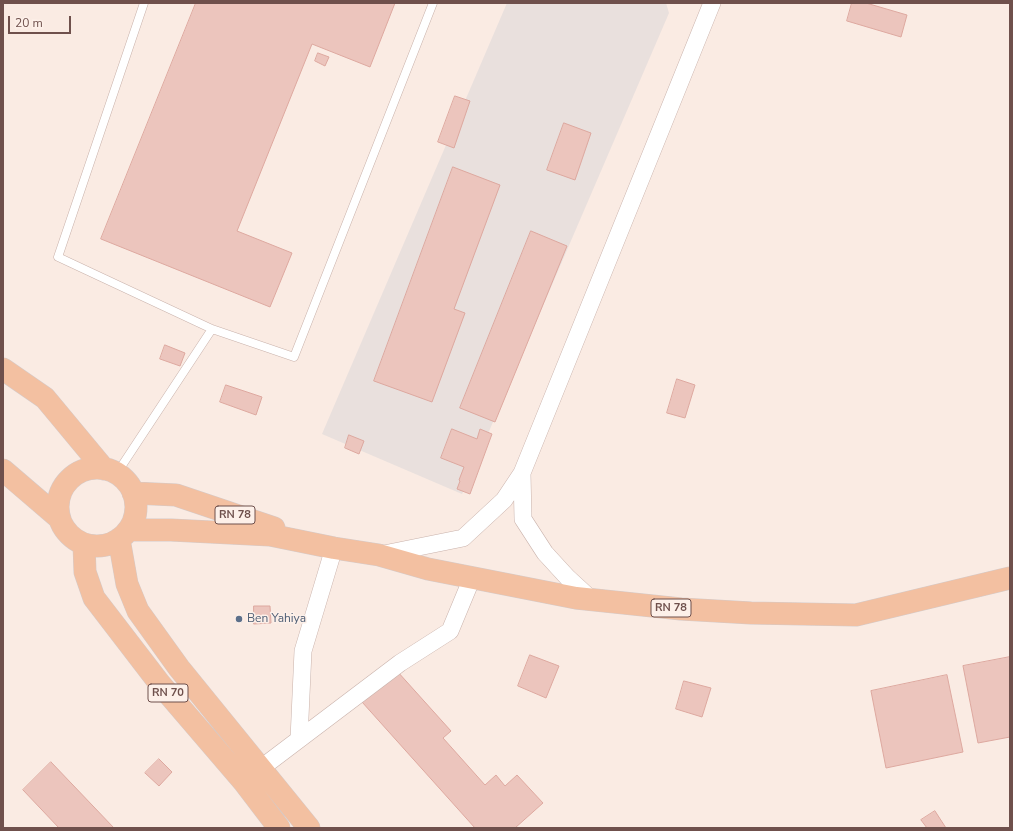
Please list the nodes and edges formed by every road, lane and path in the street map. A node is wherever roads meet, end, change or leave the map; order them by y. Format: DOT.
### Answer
graph roads {
  1 [pos="144,3"];
  2 [pos="433,3"];
  3 [pos="712,3"];
  4 [pos="212,329"];
  5 [pos="3,369"];
  6 [pos="3,470"];
  7 [pos="110,471"];
  8 [pos="522,473"];
  9 [pos="133,493"];
  10 [pos="60,518"];
  11 [pos="124,534"];
  12 [pos="84,544"];
  13 [pos="334,548"];
  14 [pos="379,555"];
  15 [pos="472,578"];
  16 [pos="1010,578"];
  17 [pos="592,600"];
  18 [pos="299,738"];
  19 [pos="252,775"];
  20 [pos="279,828"];
  21 [pos="309,828"];
  1 -- 4 [label="lane"];
  2 -- 4 [label="lane"];
  3 -- 8 [label="street"];
  4 -- 7 [label="lane"];
  5 -- 7 [label="main road"];
  6 -- 10 [label="main road"];
  7 -- 9 [label="main road"];
  7 -- 10 [label="main road"];
  8 -- 14 [label="street"];
  8 -- 17 [label="street"];
  9 -- 11 [label="main road"];
  9 -- 13 [label="main road, RN 78"];
  10 -- 12 [label="main road"];
  11 -- 12 [label="main road"];
  11 -- 13 [label="main road, RN 78"];
  11 -- 19 [label="main road, RN 70"];
  12 -- 19 [label="main road, RN 70"];
  13 -- 14 [label="main road, RN 78"];
  13 -- 18 [label="street"];
  14 -- 15 [label="main road, RN 78"];
  15 -- 17 [label="main road, RN 78"];
  15 -- 18 [label="street"];
  16 -- 17 [label="main road, RN 78"];
  18 -- 19 [label="street"];
  19 -- 20 [label="main road, RN 70"];
  19 -- 21 [label="main road, RN 70"];
}
